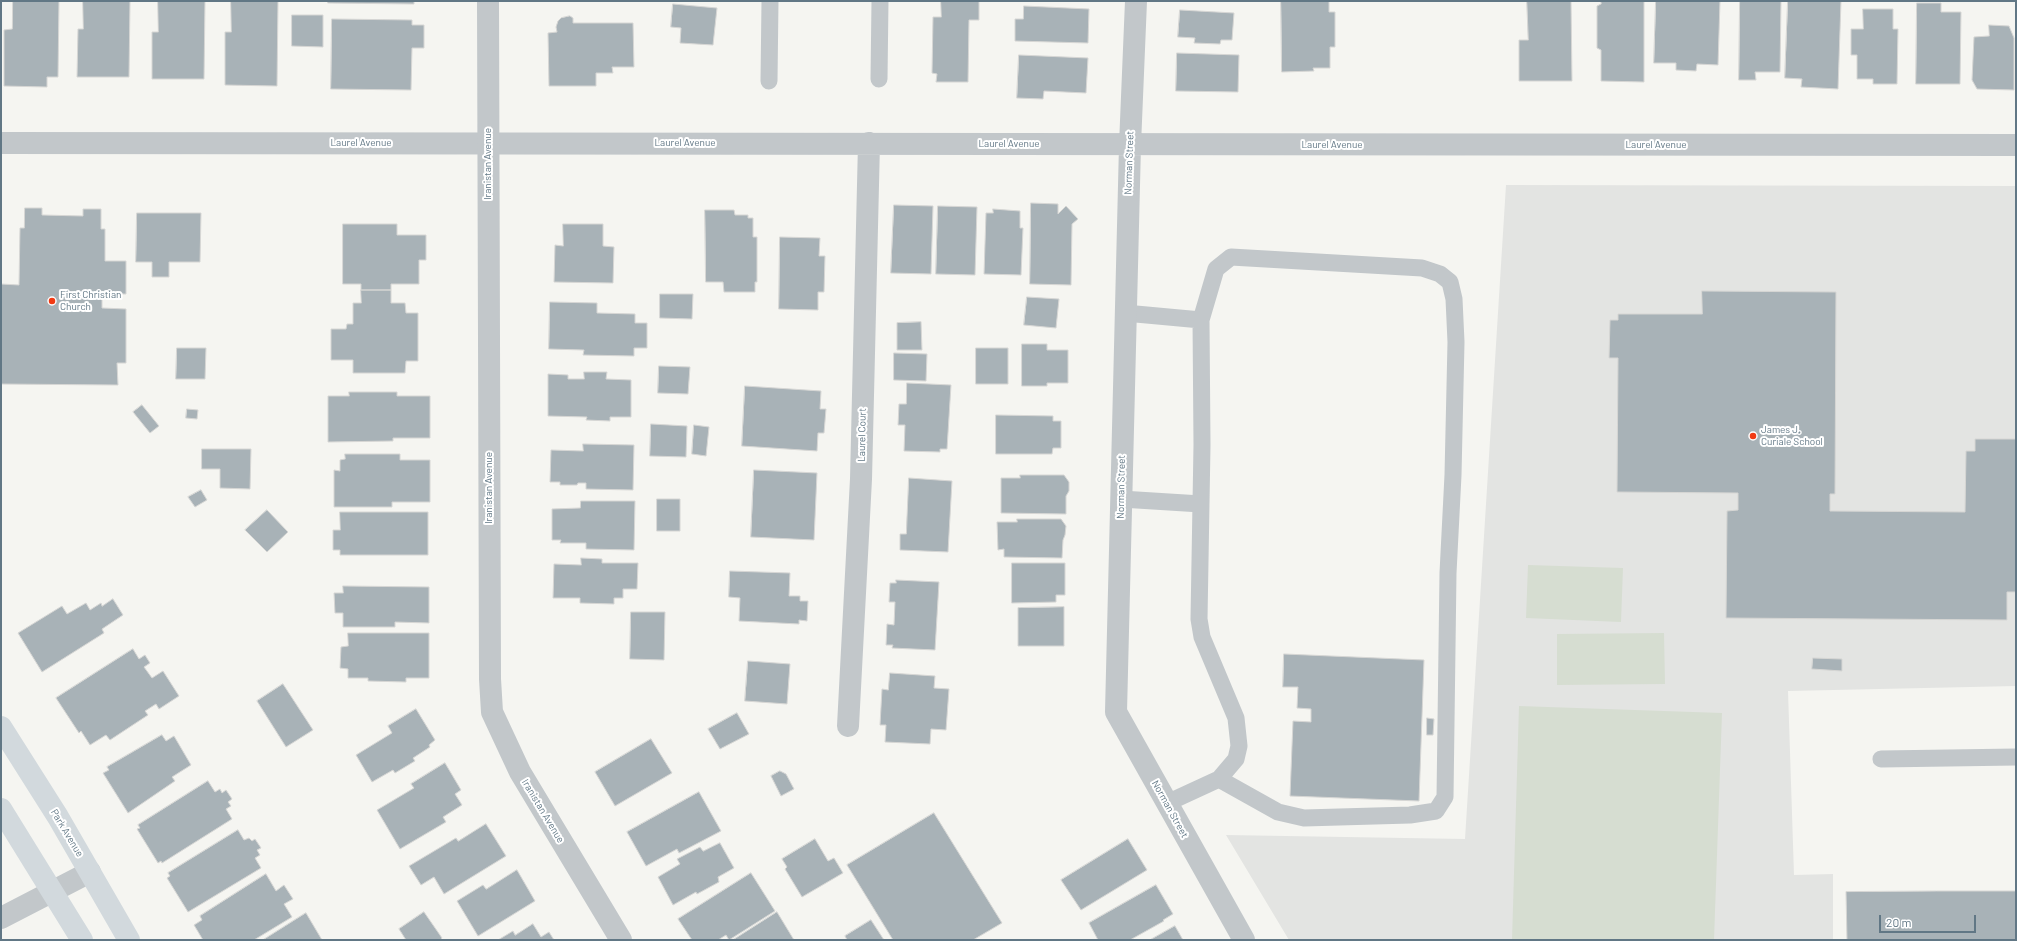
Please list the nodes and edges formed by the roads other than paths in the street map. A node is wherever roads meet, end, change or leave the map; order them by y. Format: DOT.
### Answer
graph roads {
  1 [pos="488,1"];
  2 [pos="770,1"];
  3 [pos="880,1"];
  4 [pos="1136,1"];
  5 [pos="879,79"];
  6 [pos="769,81"];
  7 [pos="1,143"];
  8 [pos="869,143"];
  9 [pos="487,144"];
  10 [pos="1130,145"];
  11 [pos="2016,145"];
  12 [pos="1125,313"];
  13 [pos="1201,320"];
  14 [pos="1121,499"];
  15 [pos="1201,504"];
  16 [pos="848,726"];
  17 [pos="1,727"];
  18 [pos="2016,757"];
  19 [pos="1881,759"];
  20 [pos="1219,779"];
  21 [pos="1167,803"];
  22 [pos="1,809"];
  23 [pos="90,872"];
  24 [pos="52,892"];
  25 [pos="1,918"];
  26 [pos="82,940"];
  27 [pos="129,940"];
  28 [pos="621,940"];
  29 [pos="1244,940"];
  1 -- 9 [label="street, Iranistan Avenue"];
  2 -- 6 [label="lane"];
  3 -- 5 [label="lane"];
  4 -- 10 [label="street, Norman Street"];
  7 -- 9 [label="street, Laurel Avenue"];
  8 -- 9 [label="street, Laurel Avenue"];
  8 -- 10 [label="street, Laurel Avenue"];
  8 -- 16 [label="street, Laurel Court"];
  9 -- 28 [label="street, Iranistan Avenue"];
  10 -- 11 [label="street, Laurel Avenue"];
  10 -- 12 [label="street, Norman Street"];
  12 -- 13 [label="lane"];
  12 -- 14 [label="street, Norman Street"];
  13 -- 15 [label="lane"];
  13 -- 20 [label="lane"];
  14 -- 15 [label="lane"];
  14 -- 21 [label="street, Norman Street"];
  15 -- 20 [label="lane"];
  17 -- 23 [label="main road, Park Avenue"];
  18 -- 19 [label="lane"];
  20 -- 21 [label="lane"];
  21 -- 29 [label="street, Norman Street"];
  22 -- 24 [label="main road"];
  23 -- 24 [label="street"];
  23 -- 27 [label="main road, Park Avenue"];
  24 -- 25 [label="street"];
  24 -- 26 [label="main road"];
}
